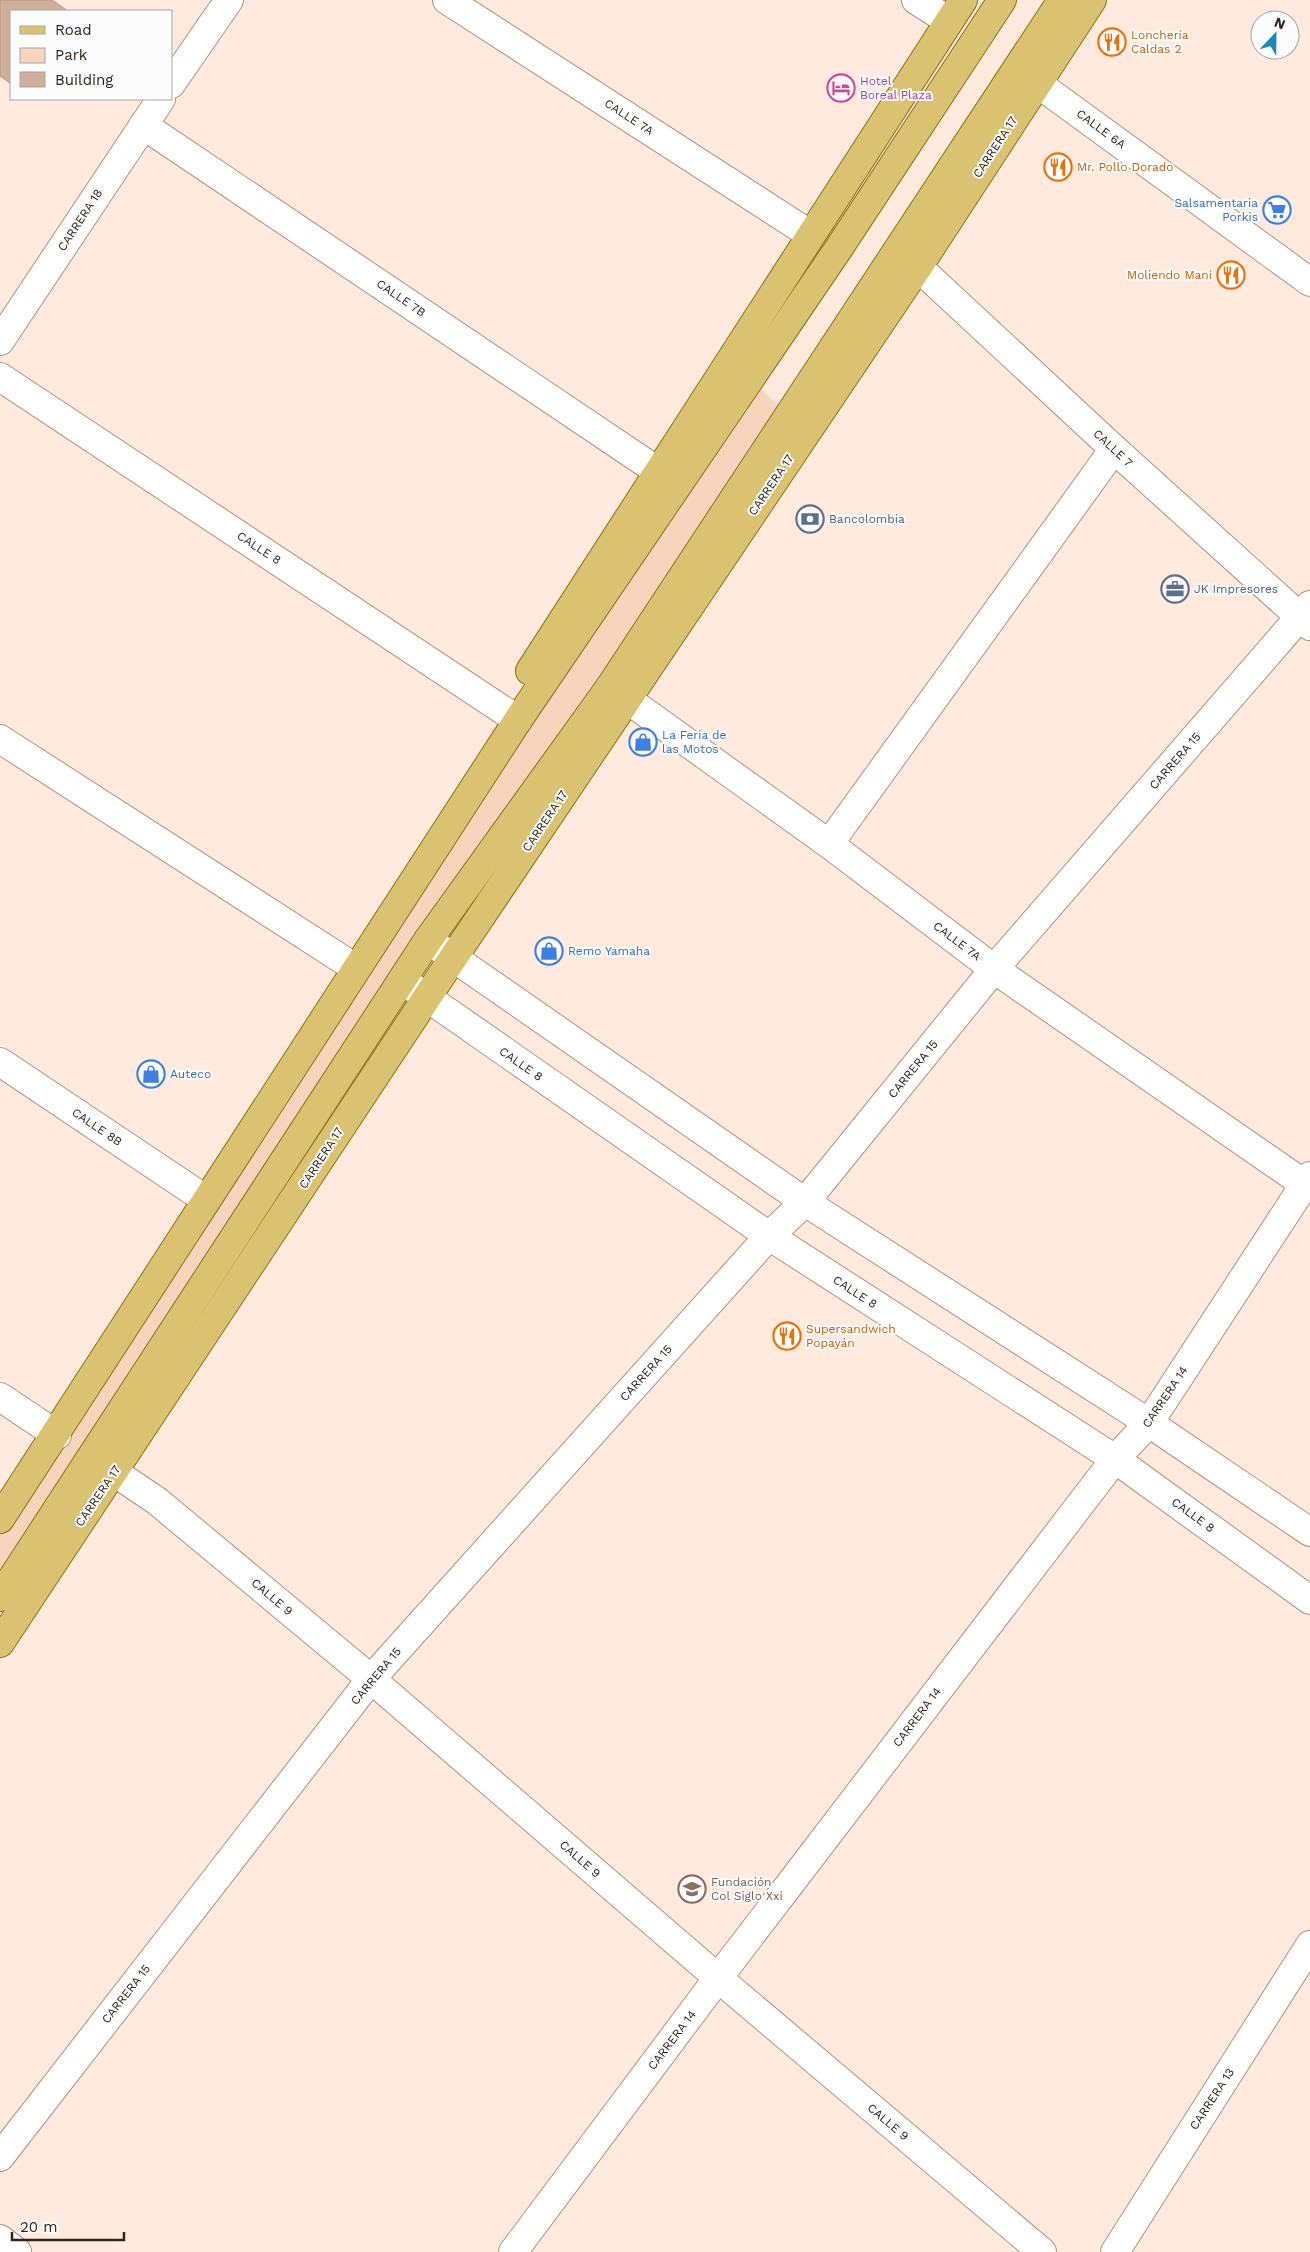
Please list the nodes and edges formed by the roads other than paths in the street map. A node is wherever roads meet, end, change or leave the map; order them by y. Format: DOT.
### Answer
graph roads {
  1 [pos="230,0"];
  2 [pos="447,0"];
  3 [pos="916,0"];
  4 [pos="1002,0"];
  5 [pos="1062,0"];
  6 [pos="1092,0"];
  7 [pos="956,10"];
  8 [pos="172,83"];
  9 [pos="1037,83"];
  10 [pos="160,100"];
  11 [pos="143,125"];
  12 [pos="811,235"];
  13 [pos="918,267"];
  14 [pos="1310,282"];
  15 [pos="0,341"];
  16 [pos="0,377"];
  17 [pos="1114,449"];
  18 [pos="658,472"];
  19 [pos="1306,616"];
  20 [pos="619,693"];
  21 [pos="511,715"];
  22 [pos="0,739"];
  23 [pos="829,844"];
  24 [pos="428,940"];
  25 [pos="453,958"];
  26 [pos="343,960"];
  27 [pos="994,969"];
  28 [pos="402,980"];
  29 [pos="427,998"];
  30 [pos="0,1062"];
  31 [pos="1308,1182"];
  32 [pos="194,1191"];
  33 [pos="805,1202"];
  34 [pos="769,1236"];
  35 [pos="0,1397"];
  36 [pos="1149,1424"];
  37 [pos="49,1431"];
  38 [pos="1115,1459"];
  39 [pos="114,1472"];
  40 [pos="0,1491"];
  41 [pos="0,1519"];
  42 [pos="1310,1532"];
  43 [pos="0,1597"];
  44 [pos="1310,1600"];
  45 [pos="0,1643"];
  46 [pos="371,1679"];
  47 [pos="1310,1945"];
  48 [pos="718,1978"];
  49 [pos="0,2157"];
  50 [pos="0,2239"];
  51 [pos="17,2252"];
  52 [pos="513,2252"];
  53 [pos="1042,2252"];
  54 [pos="1114,2252"];
  1 -- 8 [label="street"];
  2 -- 12 [label="street, CALLE 7A"];
  3 -- 7 [label="street"];
  4 -- 21 [label="main road"];
  5 -- 20 [label="main road, CARRERA 17"];
  6 -- 9 [label="main road, CARRERA 17"];
  7 -- 12 [label="main road"];
  9 -- 13 [label="main road, CARRERA 17"];
  9 -- 14 [label="street, CALLE 6A"];
  10 -- 11 [label="street, CARRERA 18"];
  11 -- 15 [label="street, CARRERA 18"];
  11 -- 18 [label="street, CALLE 7B"];
  12 -- 18 [label="main road"];
  13 -- 17 [label="street, CALLE 7"];
  13 -- 20 [label="main road, CARRERA 17"];
  16 -- 21 [label="street, CALLE 8"];
  17 -- 19 [label="street, CALLE 7"];
  17 -- 23 [label="street"];
  18 -- 21 [label="main road"];
  19 -- 27 [label="street, CARRERA 15"];
  20 -- 23 [label="street, CALLE 7A"];
  20 -- 24 [label="main road, CARRERA 17"];
  20 -- 25 [label="main road, CARRERA 17"];
  21 -- 26 [label="main road"];
  21 -- 37 [label="main road"];
  22 -- 26 [label="street"];
  23 -- 27 [label="street, CALLE 7A"];
  24 -- 25 [label="street"];
  24 -- 28 [label="main road, CARRERA 17"];
  25 -- 29 [label="main road, CARRERA 17"];
  25 -- 33 [label="street"];
  26 -- 32 [label="main road"];
  27 -- 31 [label="street, CALLE 7A"];
  27 -- 33 [label="street, CARRERA 15"];
  28 -- 29 [label="street, CALLE 8"];
  28 -- 43 [label="main road, CARRERA 17"];
  29 -- 34 [label="street, CALLE 8"];
  29 -- 39 [label="main road, CARRERA 17"];
  30 -- 32 [label="street, CALLE 8B"];
  31 -- 36 [label="street, CARRERA 14"];
  32 -- 37 [label="main road"];
  33 -- 34 [label="street, CARRERA 15"];
  33 -- 36 [label="street"];
  34 -- 38 [label="street, CALLE 8"];
  34 -- 46 [label="street, CARRERA 15"];
  35 -- 37 [label="street"];
  36 -- 38 [label="street, CARRERA 14"];
  36 -- 42 [label="street"];
  37 -- 40 [label="main road"];
  37 -- 41 [label="main road"];
  38 -- 44 [label="street, CALLE 8"];
  38 -- 48 [label="street, CARRERA 14"];
  39 -- 45 [label="main road, CARRERA 17"];
  39 -- 46 [label="street, CALLE 9"];
  46 -- 48 [label="street, CALLE 9"];
  46 -- 49 [label="street, CARRERA 15"];
  47 -- 54 [label="street, CARRERA 13"];
  48 -- 52 [label="street, CARRERA 14"];
  48 -- 53 [label="street, CALLE 9"];
  50 -- 51 [label="street"];
}
